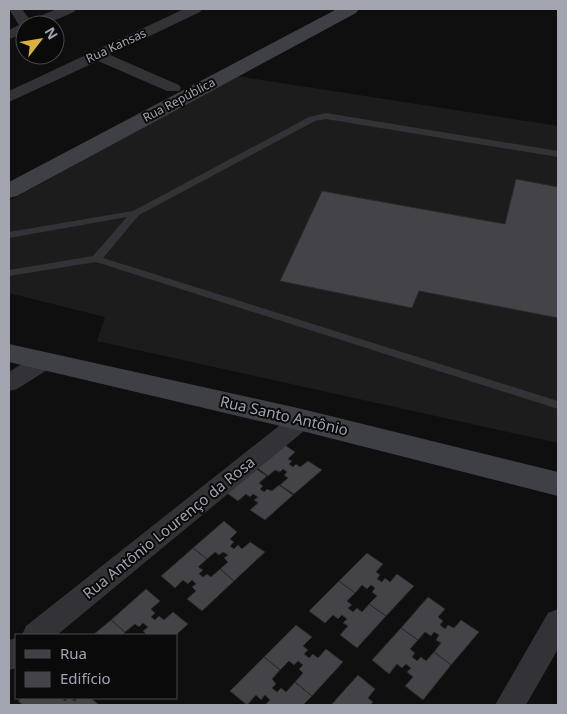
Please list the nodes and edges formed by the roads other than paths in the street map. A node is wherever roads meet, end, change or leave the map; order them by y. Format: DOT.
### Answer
graph roads {
  1 [pos="69,9"];
  2 [pos="196,9"];
  3 [pos="328,9"];
  4 [pos="350,9"];
  5 [pos="55,15"];
  6 [pos="97,55"];
  7 [pos="173,88"];
  8 [pos="9,97"];
  9 [pos="558,154"];
  10 [pos="9,174"];
  11 [pos="9,191"];
  12 [pos="136,213"];
  13 [pos="9,235"];
  14 [pos="96,259"];
  15 [pos="9,273"];
  16 [pos="9,353"];
  17 [pos="44,361"];
  18 [pos="9,383"];
  19 [pos="558,405"];
  20 [pos="302,420"];
  21 [pos="558,484"];
  22 [pos="558,622"];
  23 [pos="37,634"];
  24 [pos="510,705"];
  1 -- 5 [label="street"];
  2 -- 6 [label="street, Rua Kansas"];
  3 -- 7 [label="main road, Rua República"];
  4 -- 11 [label="main road, Rua República"];
  6 -- 7 [label="street"];
  6 -- 8 [label="street, Rua Kansas"];
  7 -- 10 [label="main road, Rua República"];
  9 -- 12 [label="lane"];
  12 -- 13 [label="lane"];
  12 -- 14 [label="lane"];
  14 -- 15 [label="lane"];
  14 -- 19 [label="lane"];
  16 -- 17 [label="main road, Rua Santo Antônio"];
  17 -- 18 [label="street"];
  17 -- 20 [label="main road, Rua Santo Antônio"];
  20 -- 21 [label="main road, Rua Santo Antônio"];
  20 -- 23 [label="street, Rua Antônio Lourenço da Rosa"];
  22 -- 24 [label="street"];
}
